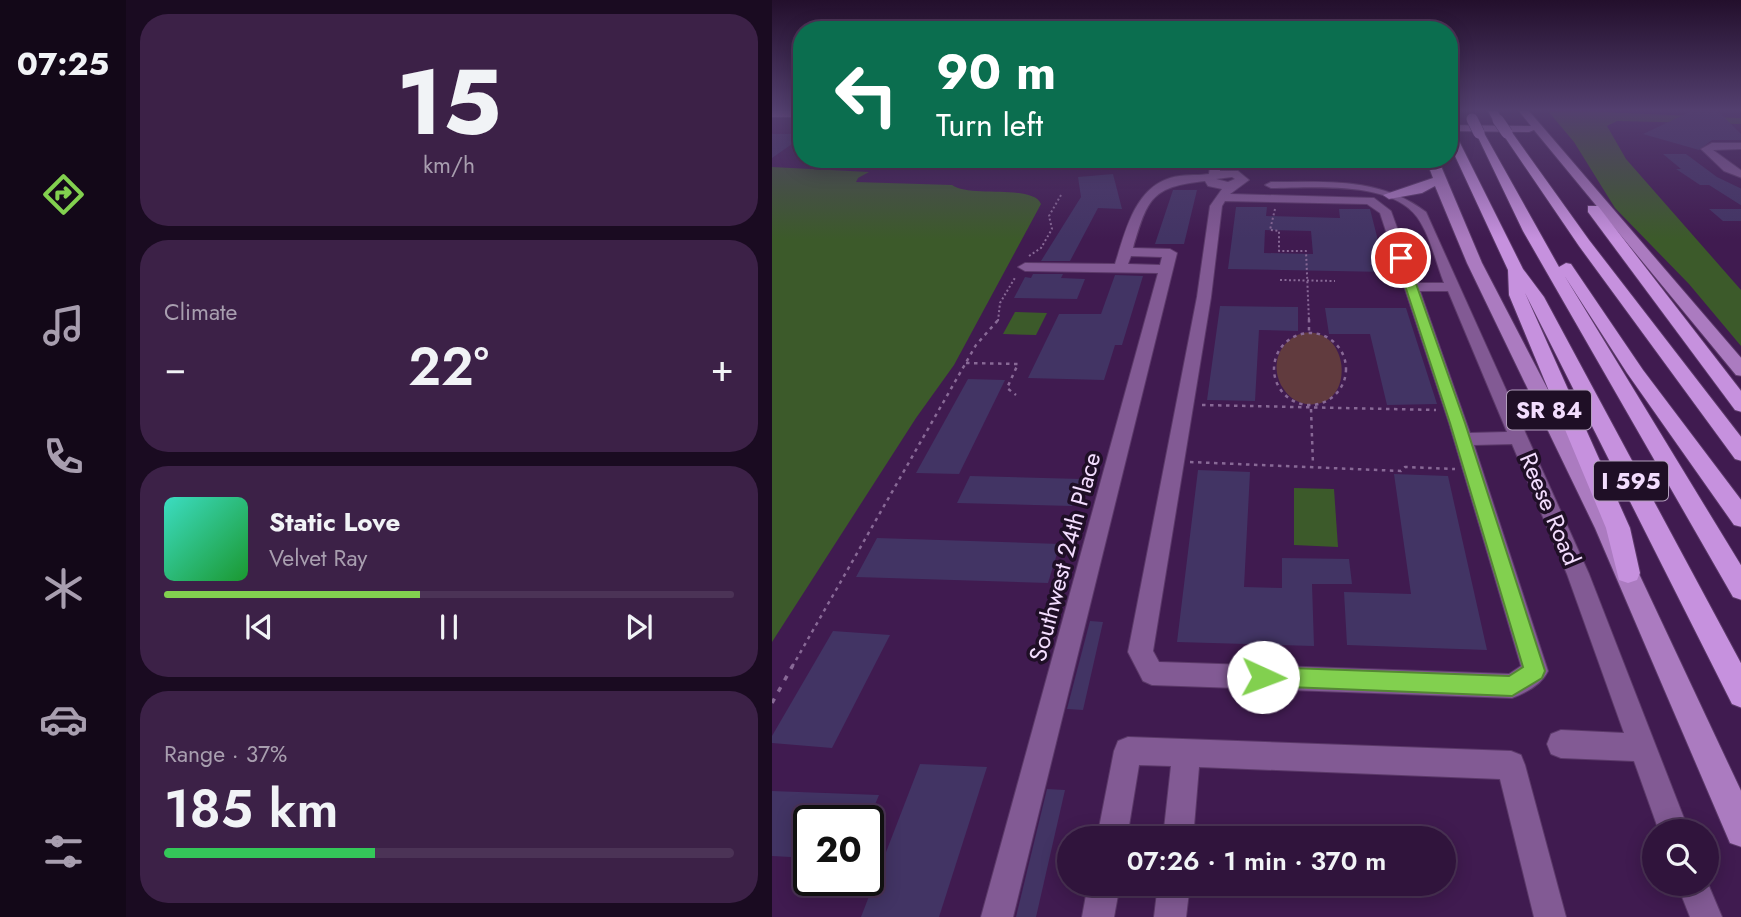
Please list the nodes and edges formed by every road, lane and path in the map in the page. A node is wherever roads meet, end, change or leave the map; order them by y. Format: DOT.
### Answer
graph roads {
  1 [pos="1461,154"];
  2 [pos="1491,154"];
  3 [pos="1522,154"];
  4 [pos="1551,154"];
  5 [pos="1555,154"];
  6 [pos="1711,154"];
  7 [pos="1494,158"];
  8 [pos="1219,168"];
  9 [pos="1226,168"];
  10 [pos="1435,168"];
  11 [pos="1741,175"];
  12 [pos="1439,180"];
  13 [pos="1224,183"];
  14 [pos="1320,184"];
  15 [pos="1061,195"];
  16 [pos="1389,195"];
  17 [pos="1275,198"];
  18 [pos="1298,199"];
  19 [pos="1593,209"];
  20 [pos="1123,260"];
  21 [pos="1023,265"];
  22 [pos="1516,270"];
  23 [pos="1280,280"];
  24 [pos="1307,281"];
  25 [pos="1335,281"];
  26 [pos="1454,287"];
  27 [pos="1412,288"];
  28 [pos="1672,288"];
  29 [pos="1309,331"];
  30 [pos="966,363"];
  31 [pos="1741,371"];
  32 [pos="1016,395"];
  33 [pos="1184,405"];
  34 [pos="1741,406"];
  35 [pos="1310,407"];
  36 [pos="1453,411"];
  37 [pos="1520,438"];
  38 [pos="1463,439"];
  39 [pos="1741,454"];
  40 [pos="1175,462"];
  41 [pos="1313,465"];
  42 [pos="1472,469"];
  43 [pos="1741,519"];
  44 [pos="1719,555"];
  45 [pos="1628,573"];
  46 [pos="1741,590"];
  47 [pos="1741,596"];
  48 [pos="1741,695"];
  49 [pos="772,703"];
  50 [pos="1561,744"];
  51 [pos="1643,748"];
  52 [pos="1187,751"];
  53 [pos="1670,819"];
  54 [pos="1114,826"];
  55 [pos="1179,826"];
  56 [pos="1741,831"];
  57 [pos="1102,896"];
  58 [pos="1173,896"];
  59 [pos="1698,896"];
  60 [pos="997,917"];
  61 [pos="1098,917"];
  62 [pos="1170,917"];
  63 [pos="1550,917"];
  64 [pos="1706,917"];
  1 -- 22 [label="highway, I 595"];
  2 -- 7 [label="highway, bridge"];
  3 -- 39 [label="highway"];
  4 -- 19 [label="main road"];
  5 -- 28 [label="main road"];
  6 -- 11 [label="street"];
  7 -- 43 [label="highway"];
  7 -- 44 [label="highway"];
  8 -- 13 [label="street"];
  9 -- 13 [label="street"];
  10 -- 12 [label="main road, SR 84"];
  12 -- 16 [label="main road"];
  12 -- 45 [label="main road, SR 84"];
  13 -- 14 [label="street, Reese Road"];
  13 -- 17 [label="street"];
  13 -- 18 [label="street, Reese Road"];
  13 -- 20 [label="street"];
  13 -- 33 [label="street"];
  14 -- 16 [label="street, Reese Road"];
  14 -- 18 [label="street, Reese Road"];
  15 -- 21 [label="path"];
  16 -- 26 [label="street, Reese Road"];
  17 -- 18 [label="street"];
  17 -- 24 [label="path"];
  18 -- 27 [label="street"];
  19 -- 28 [label="main road"];
  19 -- 34 [label="highway"];
  20 -- 21 [label="street"];
  20 -- 60 [label="street, Southwest 24th Place"];
  21 -- 30 [label="path"];
  22 -- 45 [label="highway"];
  22 -- 48 [label="highway, I 595"];
  23 -- 24 [label="path"];
  24 -- 25 [label="path"];
  24 -- 29 [label="path"];
  26 -- 27 [label="street"];
  26 -- 37 [label="street, Reese Road"];
  27 -- 36 [label="street"];
  28 -- 31 [label="main road"];
  29 -- 35 [label="path"];
  29 -- 35 [label="path"];
  30 -- 32 [label="path"];
  30 -- 49 [label="path"];
  33 -- 35 [label="path"];
  33 -- 40 [label="street"];
  35 -- 36 [label="path"];
  35 -- 41 [label="path"];
  36 -- 38 [label="street"];
  37 -- 38 [label="street"];
  37 -- 51 [label="street, Reese Road"];
  38 -- 42 [label="street"];
  40 -- 41 [label="path"];
  40 -- 42 [label="street"];
  41 -- 42 [label="path"];
  44 -- 46 [label="highway"];
  44 -- 47 [label="highway"];
  45 -- 56 [label="main road, SR 84"];
  50 -- 51 [label="street"];
  51 -- 53 [label="street, Reese Road"];
  52 -- 54 [label="street"];
  52 -- 55 [label="street"];
  52 -- 63 [label="street"];
  57 -- 61 [label="street"];
  58 -- 62 [label="street"];
  59 -- 64 [label="street"];
}
